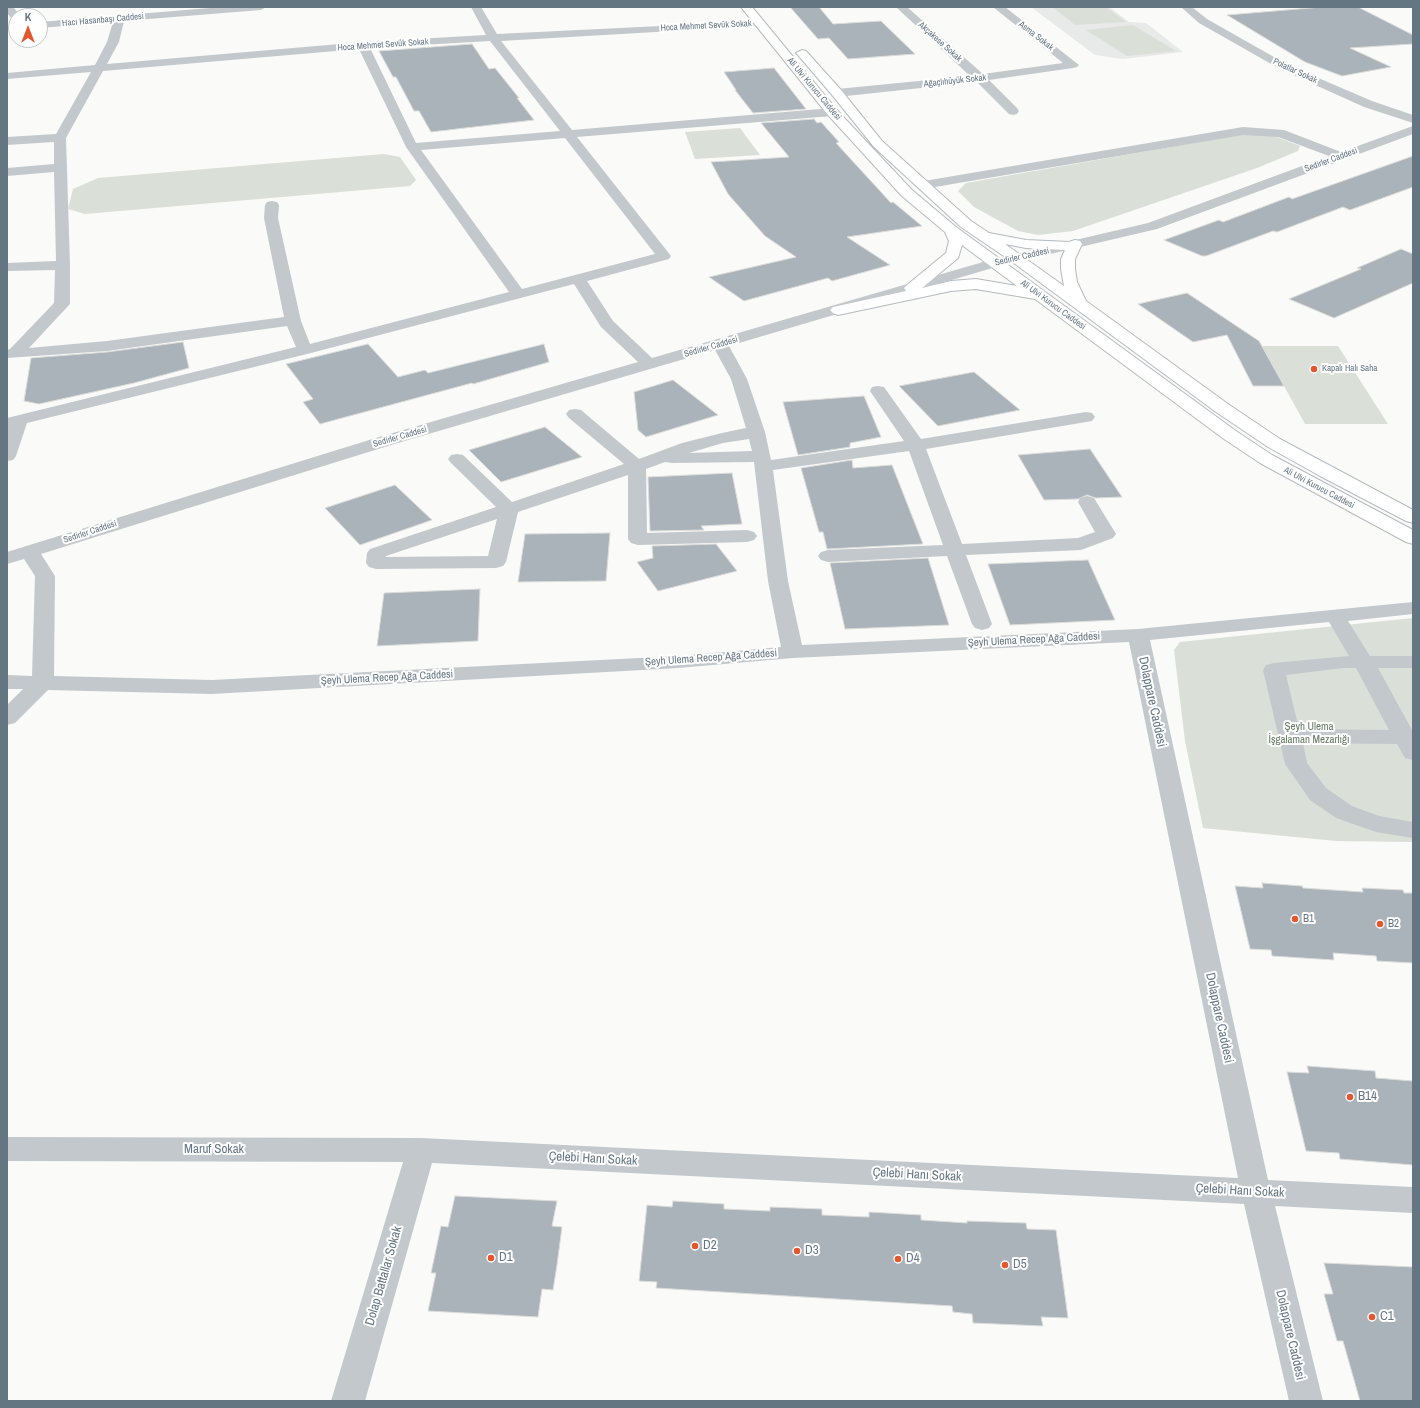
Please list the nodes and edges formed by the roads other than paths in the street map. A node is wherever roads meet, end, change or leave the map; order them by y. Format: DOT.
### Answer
graph roads {
  1 [pos="261,7"];
  2 [pos="476,7"];
  3 [pos="746,7"];
  4 [pos="763,7"];
  5 [pos="901,7"];
  6 [pos="998,7"];
  7 [pos="1186,7"];
  8 [pos="120,18"];
  9 [pos="760,23"];
  10 [pos="48,24"];
  11 [pos="494,39"];
  12 [pos="363,45"];
  13 [pos="1073,65"];
  14 [pos="100,67"];
  15 [pos="7,76"];
  16 [pos="980,78"];
  17 [pos="837,93"];
  18 [pos="1013,111"];
  19 [pos="832,112"];
  20 [pos="1413,119"];
  21 [pos="1413,130"];
  22 [pos="570,135"];
  23 [pos="60,138"];
  24 [pos="7,141"];
  25 [pos="412,148"];
  26 [pos="1342,157"];
  27 [pos="61,167"];
  28 [pos="7,172"];
  29 [pos="923,185"];
  30 [pos="272,205"];
  31 [pos="951,230"];
  32 [pos="981,234"];
  33 [pos="1070,245"];
  34 [pos="1016,258"];
  35 [pos="996,263"];
  36 [pos="63,265"];
  37 [pos="7,267"];
  38 [pos="578,279"];
  39 [pos="912,288"];
  40 [pos="519,295"];
  41 [pos="1044,299"];
  42 [pos="1079,304"];
  43 [pos="838,310"];
  44 [pos="293,321"];
  45 [pos="720,344"];
  46 [pos="305,350"];
  47 [pos="11,354"];
  48 [pos="649,364"];
  49 [pos="878,391"];
  50 [pos="575,414"];
  51 [pos="1086,417"];
  52 [pos="13,422"];
  53 [pos="756,432"];
  54 [pos="916,445"];
  55 [pos="7,456"];
  56 [pos="661,458"];
  57 [pos="457,459"];
  58 [pos="763,461"];
  59 [pos="636,466"];
  60 [pos="1087,502"];
  61 [pos="509,509"];
  62 [pos="1413,517"];
  63 [pos="747,536"];
  64 [pos="1413,538"];
  65 [pos="955,550"];
  66 [pos="29,551"];
  67 [pos="828,556"];
  68 [pos="7,558"];
  69 [pos="1413,608"];
  70 [pos="1335,616"];
  71 [pos="982,624"];
  72 [pos="1138,635"];
  73 [pos="793,652"];
  74 [pos="1363,662"];
  75 [pos="1413,662"];
  76 [pos="7,682"];
  77 [pos="43,682"];
  78 [pos="7,718"];
  79 [pos="1290,736"];
  80 [pos="1410,742"];
  81 [pos="1413,830"];
  82 [pos="7,1149"];
  83 [pos="421,1150"];
  84 [pos="1256,1192"];
  85 [pos="1413,1200"];
  86 [pos="348,1401"];
  87 [pos="1306,1401"];
  1 -- 8 [label="street, Hacı Hasanbaşı Caddesi"];
  2 -- 11 [label="street"];
  3 -- 9 [label="main road, Ali Ulvi Kurucu Caddesi"];
  4 -- 17 [label="main road, Ali Ulvi Kurucu Caddesi"];
  5 -- 16 [label="street, Akçakese Sokak"];
  6 -- 13 [label="street, Asma Sokak"];
  7 -- 20 [label="street, Polatlar Sokak"];
  8 -- 10 [label="street, Hacı Hasanbaşı Caddesi"];
  8 -- 14 [label="street"];
  9 -- 11 [label="street, Hoca Mehmet Sevük Sokak"];
  9 -- 19 [label="main road, Ali Ulvi Kurucu Caddesi"];
  11 -- 12 [label="street, Hoca Mehmet Sevük Sokak"];
  11 -- 22 [label="street"];
  12 -- 14 [label="street, Hoca Mehmet Sevük Sokak"];
  12 -- 25 [label="street"];
  13 -- 16 [label="street, Ağaçlıhüyük Sokak"];
  14 -- 15 [label="street, Hoca Mehmet Sevük Sokak"];
  14 -- 23 [label="street"];
  16 -- 17 [label="street, Ağaçlıhüyük Sokak"];
  16 -- 18 [label="street, Akçakese Sokak"];
  17 -- 29 [label="main road, Ali Ulvi Kurucu Caddesi"];
  19 -- 22 [label="street"];
  19 -- 31 [label="main road, Ali Ulvi Kurucu Caddesi"];
  21 -- 26 [label="street, Sedirler Caddesi"];
  22 -- 25 [label="street"];
  22 -- 38 [label="street"];
  23 -- 24 [label="street"];
  23 -- 27 [label="street"];
  25 -- 40 [label="street"];
  26 -- 29 [label="street"];
  26 -- 33 [label="street, Sedirler Caddesi"];
  27 -- 28 [label="street"];
  27 -- 36 [label="street"];
  29 -- 32 [label="main road, Ali Ulvi Kurucu Caddesi"];
  30 -- 44 [label="street"];
  31 -- 35 [label="main road, Ali Ulvi Kurucu Caddesi"];
  31 -- 39 [label="main road"];
  32 -- 33 [label="main road"];
  32 -- 34 [label="main road, Ali Ulvi Kurucu Caddesi"];
  33 -- 34 [label="street, Sedirler Caddesi"];
  33 -- 42 [label="main road"];
  34 -- 35 [label="street, Sedirler Caddesi"];
  34 -- 42 [label="main road, Ali Ulvi Kurucu Caddesi"];
  35 -- 39 [label="street, Sedirler Caddesi"];
  35 -- 41 [label="main road, Ali Ulvi Kurucu Caddesi"];
  36 -- 37 [label="street"];
  36 -- 47 [label="street"];
  38 -- 40 [label="street"];
  38 -- 48 [label="street"];
  39 -- 43 [label="street, Sedirler Caddesi"];
  40 -- 46 [label="street"];
  41 -- 43 [label="main road"];
  41 -- 64 [label="main road, Ali Ulvi Kurucu Caddesi"];
  42 -- 62 [label="main road, Ali Ulvi Kurucu Caddesi"];
  43 -- 45 [label="street, Sedirler Caddesi"];
  44 -- 46 [label="street"];
  44 -- 47 [label="street"];
  45 -- 48 [label="street, Sedirler Caddesi"];
  45 -- 53 [label="street"];
  46 -- 52 [label="street"];
  48 -- 66 [label="street, Sedirler Caddesi"];
  49 -- 54 [label="street"];
  50 -- 59 [label="street"];
  51 -- 54 [label="street"];
  52 -- 55 [label="street"];
  53 -- 56 [label="street"];
  53 -- 58 [label="street"];
  54 -- 58 [label="street"];
  54 -- 65 [label="street"];
  56 -- 58 [label="street"];
  56 -- 59 [label="street"];
  57 -- 61 [label="street"];
  58 -- 73 [label="street"];
  59 -- 61 [label="street"];
  59 -- 63 [label="street"];
  60 -- 65 [label="street"];
  61 -- 61 [label="street"];
  65 -- 67 [label="street"];
  65 -- 71 [label="street"];
  66 -- 68 [label="street, Sedirler Caddesi"];
  66 -- 77 [label="street"];
  69 -- 70 [label="street, Şeyh Ulema Recep Ağa Caddesi"];
  70 -- 72 [label="street, Şeyh Ulema Recep Ağa Caddesi"];
  70 -- 74 [label="street"];
  72 -- 73 [label="street, Şeyh Ulema Recep Ağa Caddesi"];
  72 -- 84 [label="street, Dolappare Caddesi"];
  73 -- 77 [label="street, Şeyh Ulema Recep Ağa Caddesi"];
  74 -- 75 [label="street"];
  74 -- 79 [label="street"];
  74 -- 80 [label="street"];
  76 -- 77 [label="street, Şeyh Ulema Recep Ağa Caddesi"];
  77 -- 78 [label="street"];
  79 -- 80 [label="street"];
  79 -- 81 [label="street"];
  82 -- 83 [label="street, Maruf Sokak"];
  83 -- 84 [label="street, Çelebi Hanı Sokak"];
  83 -- 86 [label="street, Dolap Battallar Sokak"];
  84 -- 85 [label="street, Çelebi Hanı Sokak"];
  84 -- 87 [label="street, Dolappare Caddesi"];
}
